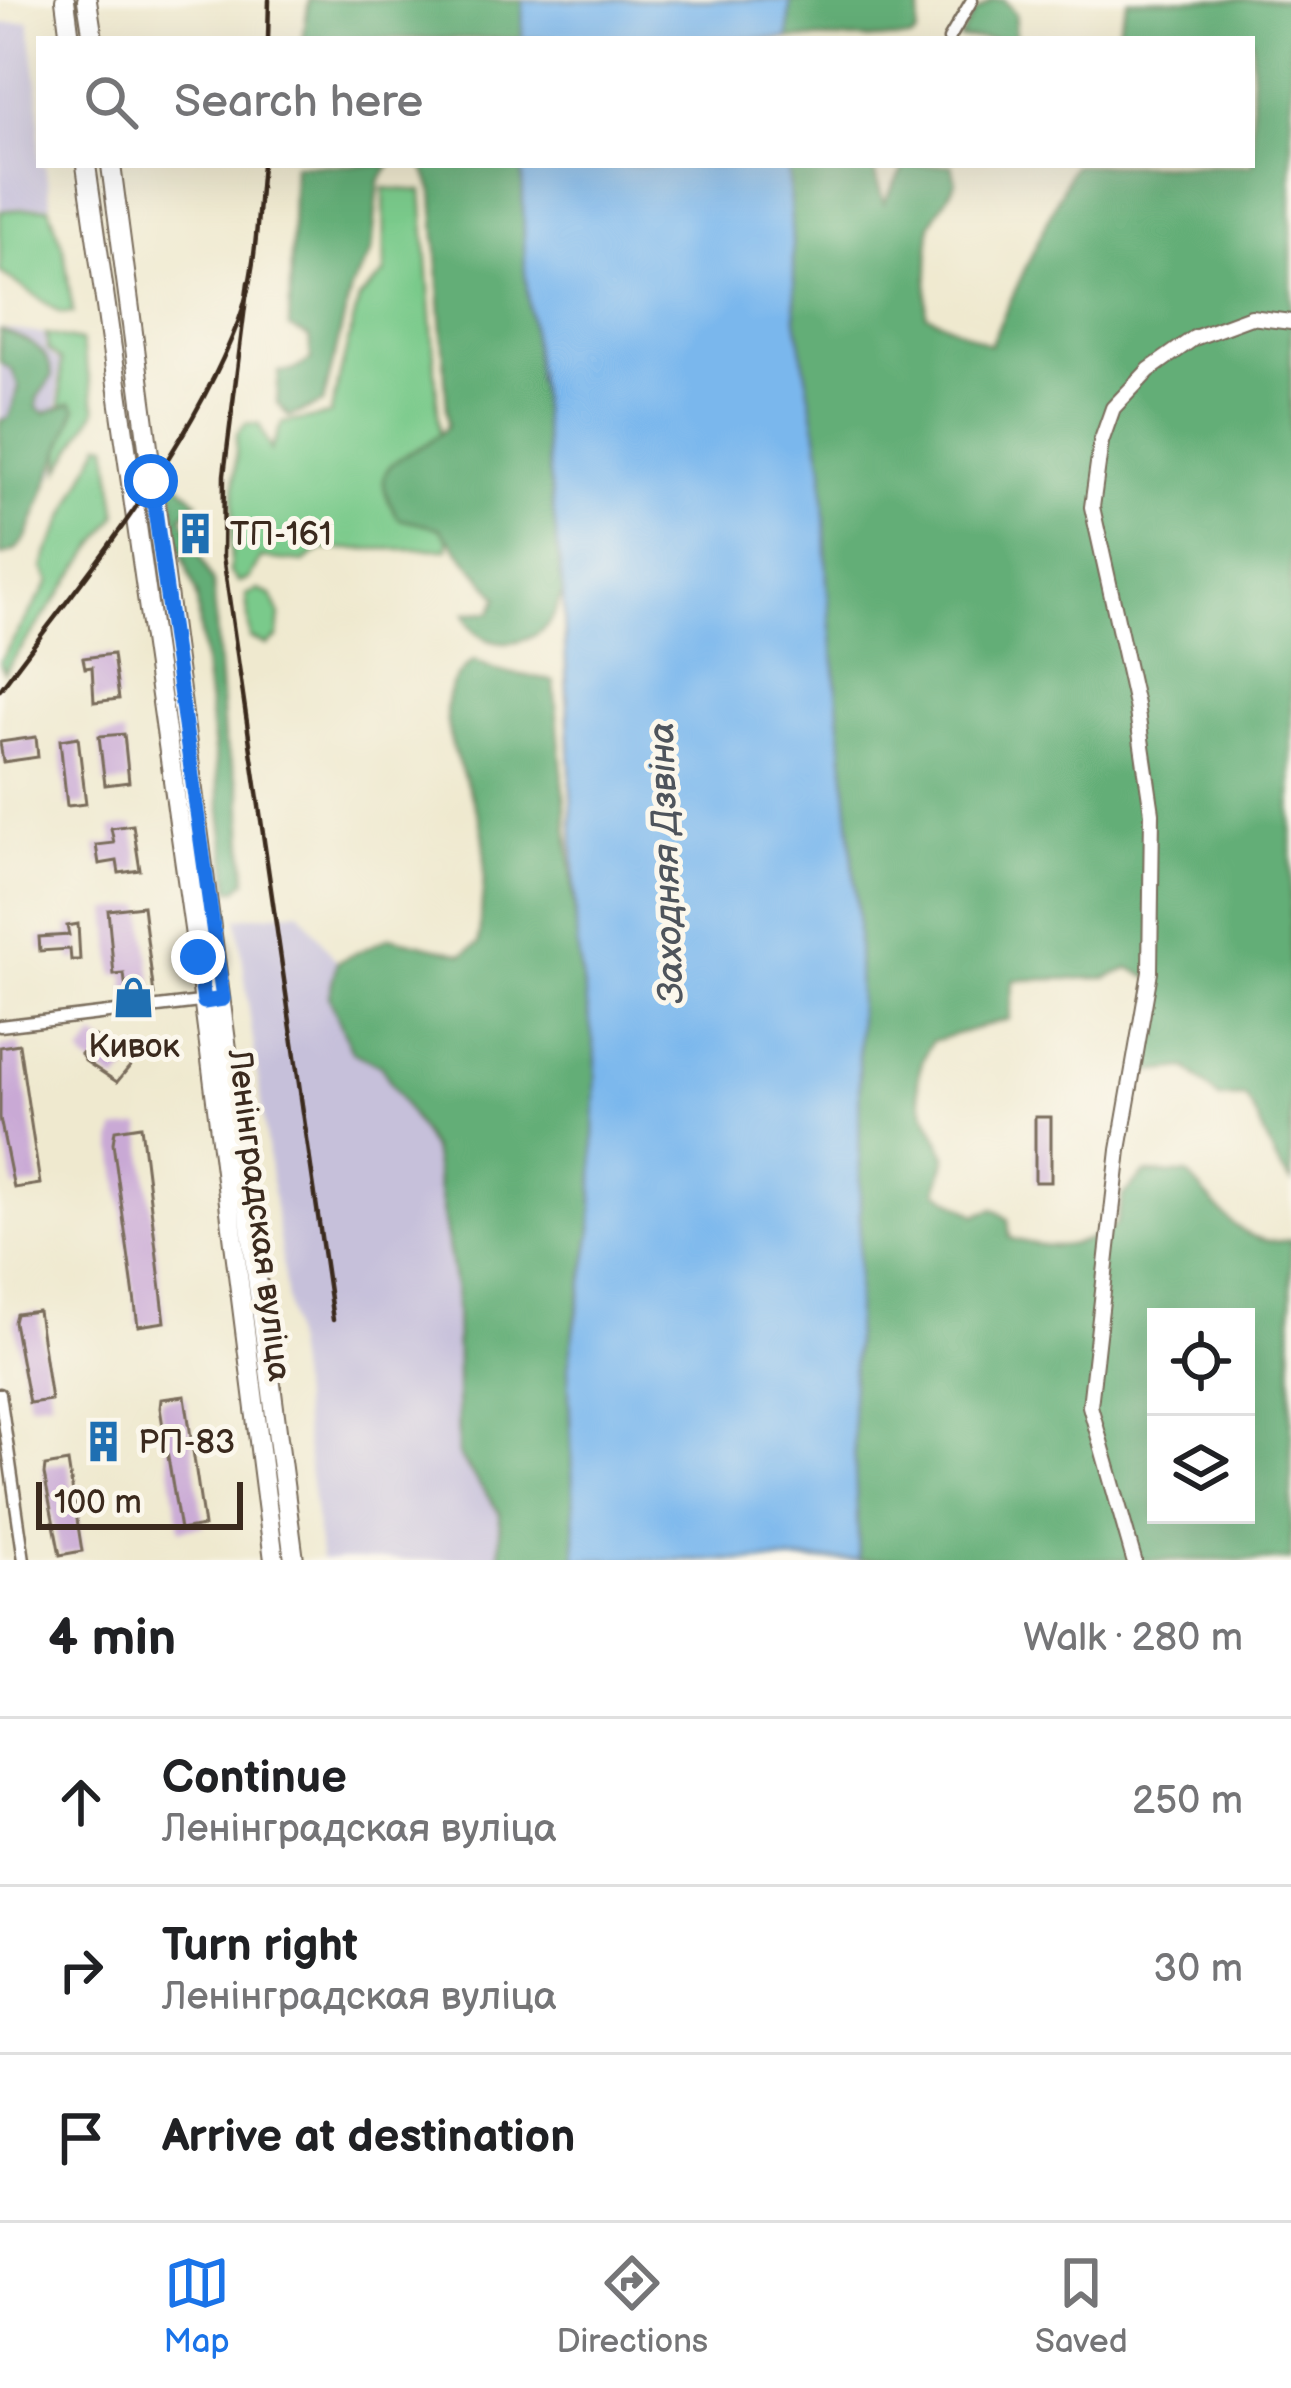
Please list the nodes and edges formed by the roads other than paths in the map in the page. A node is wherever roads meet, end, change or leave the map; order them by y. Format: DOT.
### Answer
graph roads {
  1 [pos="64,0"];
  2 [pos="87,0"];
  3 [pos="971,0"];
  4 [pos="70,36"];
  5 [pos="93,36"];
  6 [pos="951,36"];
  7 [pos="86,168"];
  8 [pos="110,168"];
  9 [pos="1291,322"];
  10 [pos="107,326"];
  11 [pos="133,326"];
  12 [pos="213,1001"];
  13 [pos="0,1026"];
  14 [pos="248,1200"];
  15 [pos="228,1201"];
  16 [pos="258,1350"];
  17 [pos="0,1394"];
  18 [pos="24,1560"];
  19 [pos="274,1560"];
  20 [pos="294,1560"];
  21 [pos="1134,1560"];
  1 -- 4 [label="main road"];
  2 -- 5 [label="main road"];
  3 -- 6 [label="street"];
  7 -- 10 [label="main road, Ленінградская вуліца"];
  8 -- 11 [label="main road, Ленінградская вуліца"];
  9 -- 21 [label="street"];
  10 -- 11 [label="street"];
  10 -- 12 [label="main road, Ленінградская вуліца"];
  11 -- 12 [label="main road, Ленінградская вуліца"];
  12 -- 13 [label="street"];
  12 -- 14 [label="main road, Ленінградская вуліца"];
  12 -- 15 [label="main road, Ленінградская вуліца"];
  14 -- 15 [label="street"];
  14 -- 16 [label="main road, Ленінградская вуліца"];
  15 -- 16 [label="main road, Ленінградская вуліца"];
  16 -- 19 [label="main road, Ленінградская вуліца"];
  16 -- 20 [label="main road, Ленінградская вуліца"];
  17 -- 18 [label="street"];
}
